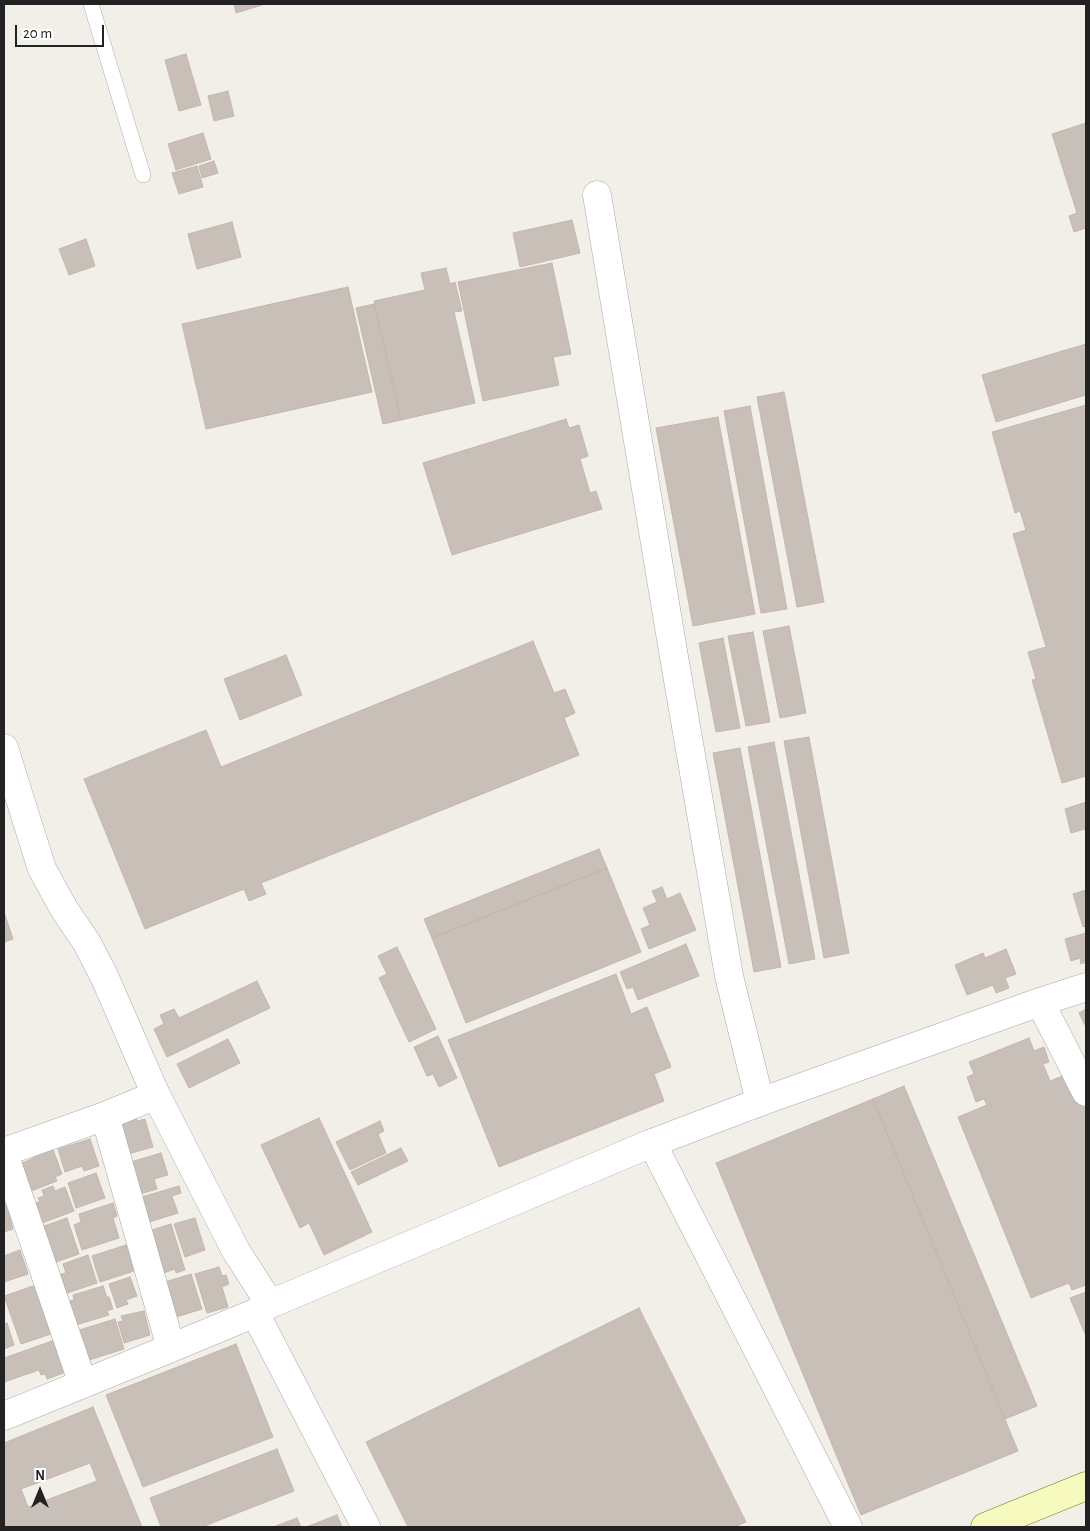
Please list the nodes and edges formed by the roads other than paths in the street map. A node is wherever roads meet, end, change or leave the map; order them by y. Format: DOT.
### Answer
graph roads {
  1 [pos="92,4"];
  2 [pos="143,175"];
  3 [pos="597,195"];
  4 [pos="4,748"];
  5 [pos="1086,987"];
  6 [pos="1040,1002"];
  7 [pos="1086,1092"];
  8 [pos="156,1095"];
  9 [pos="760,1102"];
  10 [pos="105,1116"];
  11 [pos="652,1143"];
  12 [pos="4,1153"];
  13 [pos="262,1308"];
  14 [pos="171,1348"];
  15 [pos="83,1384"];
  16 [pos="4,1416"];
  17 [pos="1086,1486"];
  18 [pos="366,1527"];
  19 [pos="848,1527"];
  20 [pos="985,1527"];
  1 -- 2 [label="lane"];
  3 -- 9 [label="street"];
  4 -- 8 [label="street"];
  5 -- 6 [label="street"];
  6 -- 7 [label="street"];
  6 -- 9 [label="street"];
  8 -- 10 [label="street"];
  8 -- 13 [label="street"];
  9 -- 11 [label="street"];
  10 -- 12 [label="street"];
  10 -- 14 [label="street"];
  11 -- 13 [label="street"];
  11 -- 19 [label="street"];
  12 -- 15 [label="street"];
  13 -- 14 [label="street"];
  13 -- 18 [label="street"];
  14 -- 15 [label="street"];
  15 -- 16 [label="street"];
  17 -- 20 [label="main road"];
}
